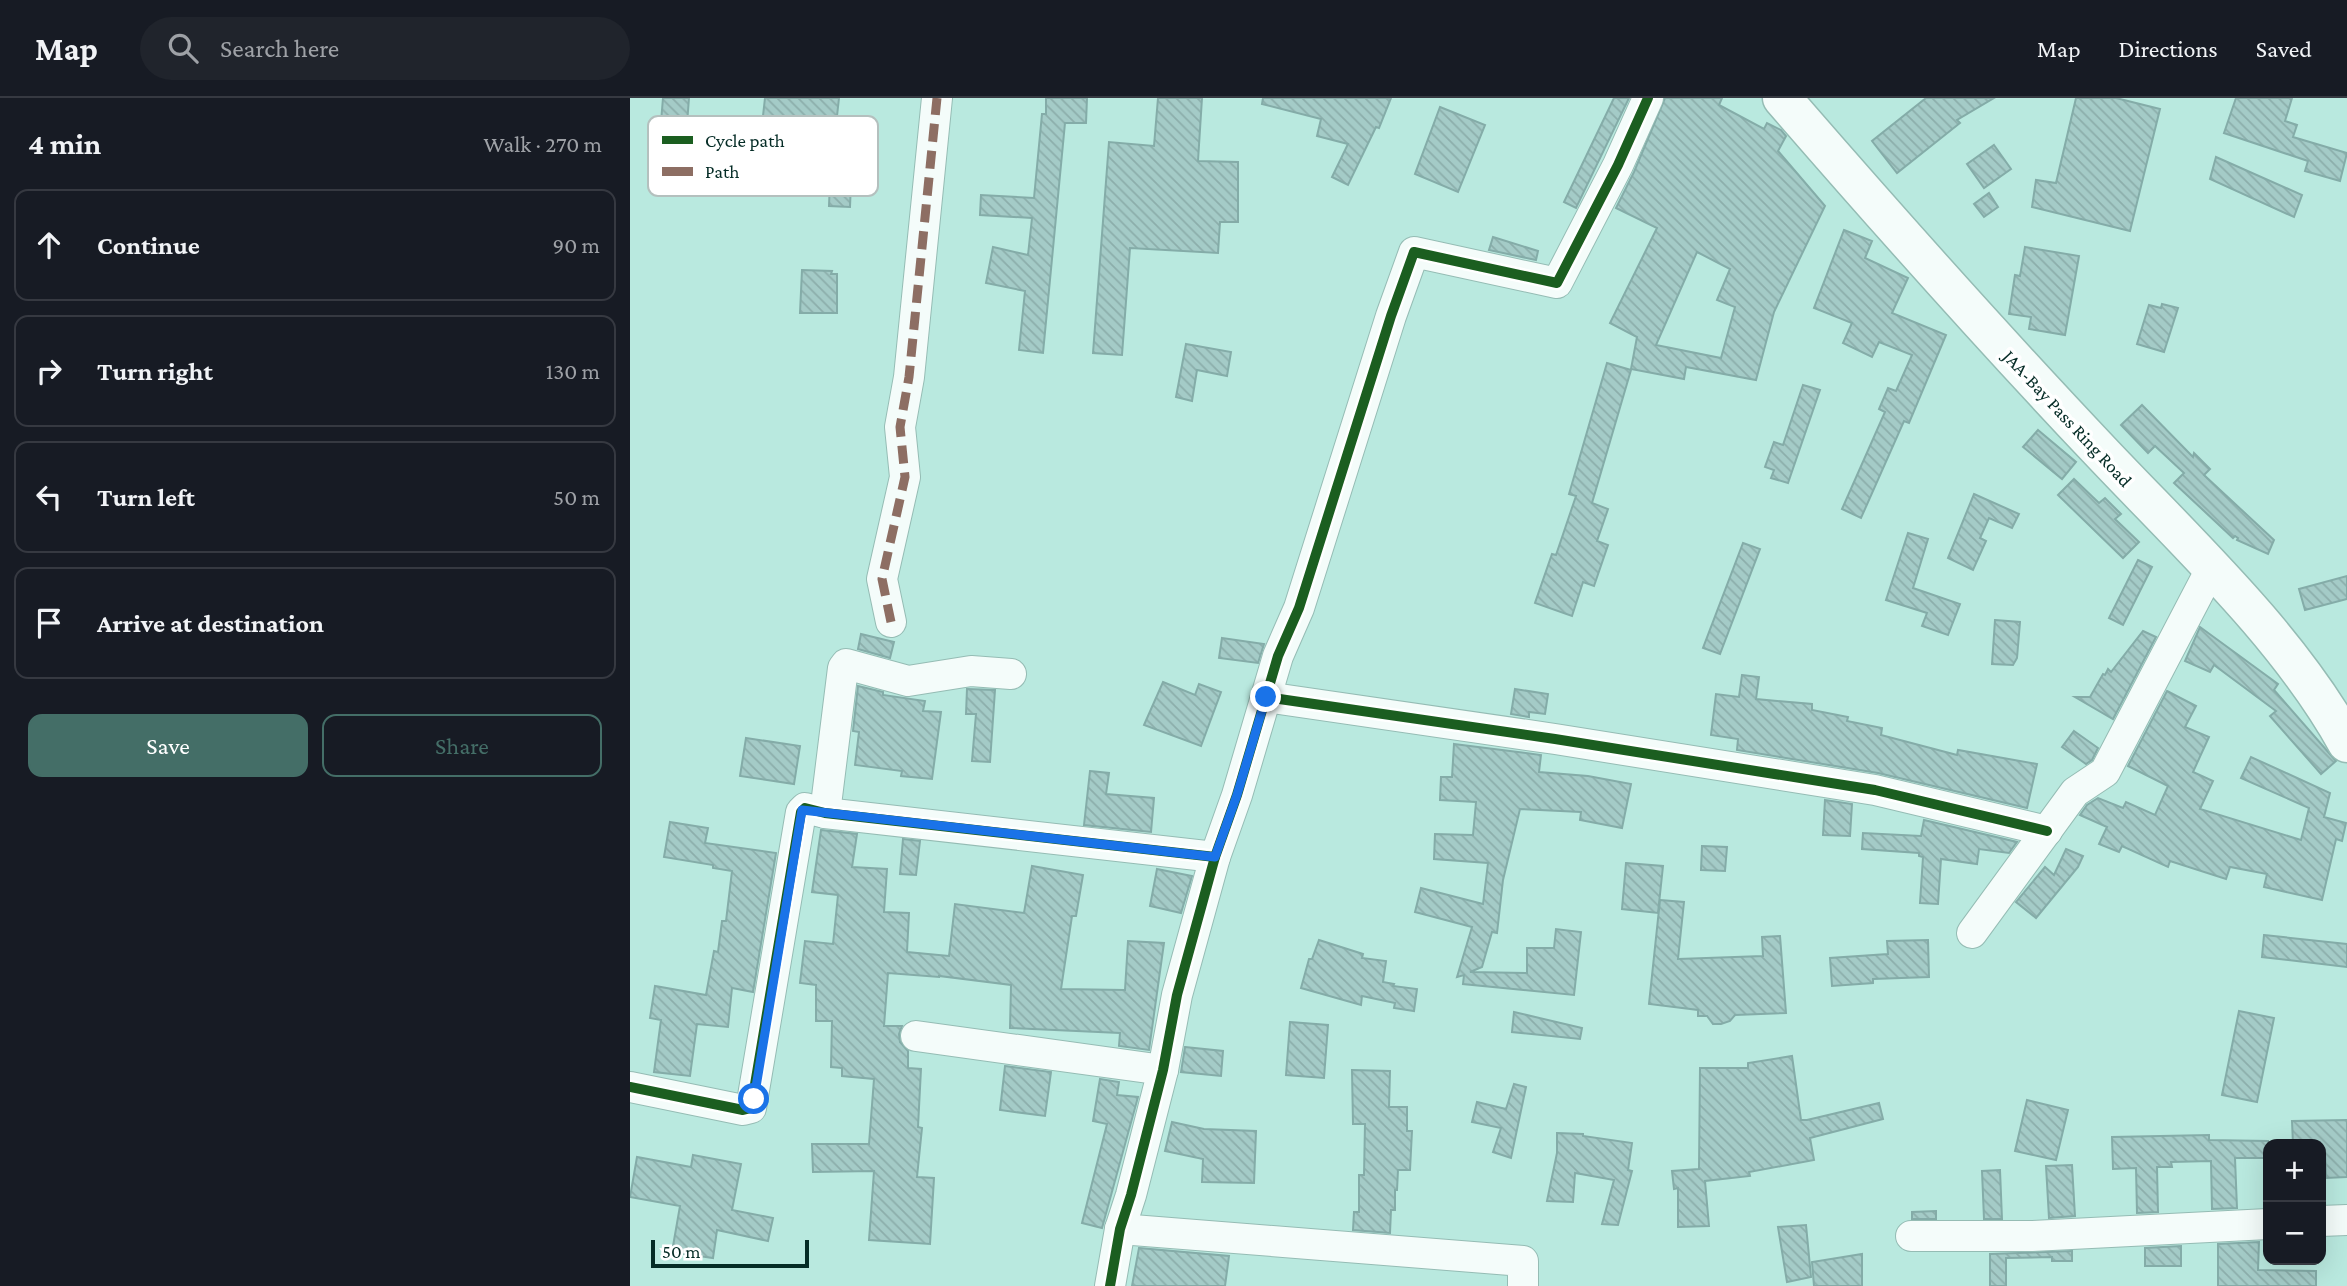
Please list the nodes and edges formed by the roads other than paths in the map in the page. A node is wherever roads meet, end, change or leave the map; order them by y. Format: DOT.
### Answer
graph roads {
  1 [pos="937,98"];
  2 [pos="1648,98"];
  3 [pos="1782,98"];
  4 [pos="2211,569"];
  5 [pos="891,622"];
  6 [pos="1011,674"];
  7 [pos="1266,697"];
  8 [pos="2347,743"];
  9 [pos="825,813"];
  10 [pos="2047,831"];
  11 [pos="1215,857"];
  12 [pos="1972,933"];
  13 [pos="916,1036"];
  14 [pos="1163,1070"];
  15 [pos="630,1087"];
  16 [pos="2347,1220"];
  17 [pos="2326,1221"];
  18 [pos="2263,1224"];
  19 [pos="1120,1229"];
  20 [pos="1911,1236"];
  21 [pos="1110,1286"];
  22 [pos="1523,1286"];
  1 -- 5 [label="street"];
  2 -- 7 [label="street"];
  3 -- 4 [label="highway, JAA-Bay Pass Ring Road"];
  4 -- 8 [label="highway, JAA-Bay Pass Ring Road"];
  4 -- 10 [label="street"];
  6 -- 9 [label="street"];
  7 -- 10 [label="street"];
  7 -- 11 [label="street"];
  9 -- 11 [label="street"];
  9 -- 15 [label="street"];
  10 -- 12 [label="street"];
  11 -- 14 [label="street"];
  13 -- 14 [label="street"];
  14 -- 19 [label="street"];
  16 -- 17 [label="street"];
  18 -- 20 [label="street"];
  19 -- 21 [label="street"];
  19 -- 22 [label="street"];
}
